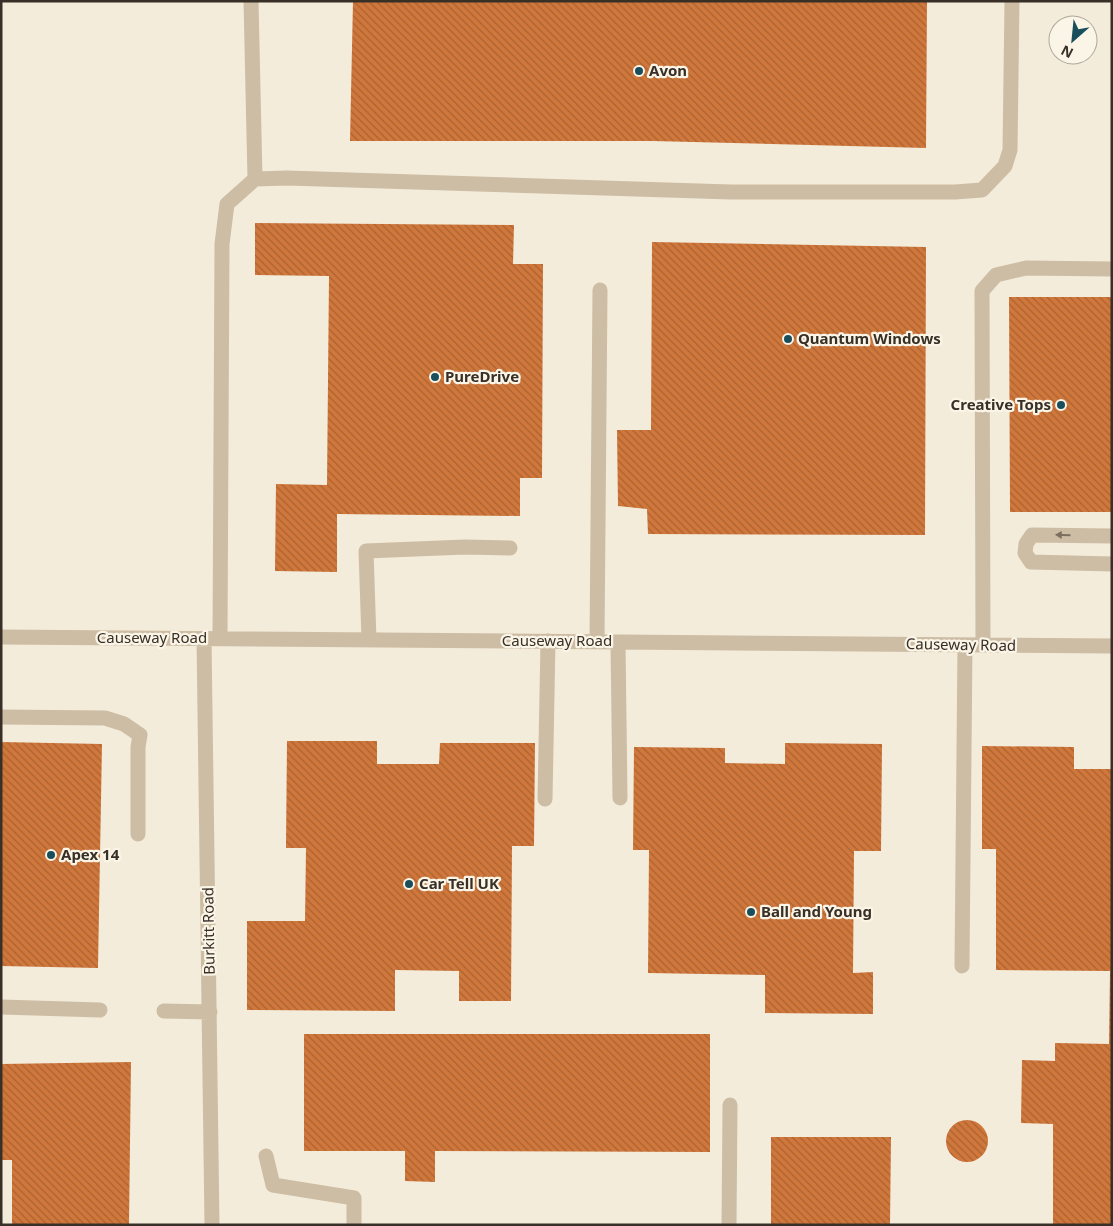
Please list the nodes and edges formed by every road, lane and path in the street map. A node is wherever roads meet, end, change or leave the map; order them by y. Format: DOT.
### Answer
graph roads {
  1 [pos="251,1"];
  2 [pos="1012,1"];
  3 [pos="255,178"];
  4 [pos="1112,269"];
  5 [pos="600,290"];
  6 [pos="1112,536"];
  7 [pos="510,548"];
  8 [pos="1112,564"];
  9 [pos="1,637"];
  10 [pos="204,638"];
  11 [pos="220,638"];
  12 [pos="369,640"];
  13 [pos="548,641"];
  14 [pos="597,642"];
  15 [pos="618,642"];
  16 [pos="965,644"];
  17 [pos="982,645"];
  18 [pos="1112,646"];
  19 [pos="1,717"];
  20 [pos="620,798"];
  21 [pos="546,799"];
  22 [pos="138,834"];
  23 [pos="962,966"];
  24 [pos="1,1007"];
  25 [pos="100,1010"];
  26 [pos="164,1012"];
  27 [pos="210,1012"];
  28 [pos="730,1105"];
  29 [pos="266,1156"];
  30 [pos="212,1225"];
  31 [pos="354,1225"];
  32 [pos="729,1225"];
  1 -- 3 [label="street"];
  2 -- 3 [label="street"];
  3 -- 11 [label="street"];
  4 -- 17 [label="street"];
  5 -- 14 [label="street"];
  6 -- 8 [label="street, one-way"];
  7 -- 12 [label="street"];
  9 -- 10 [label="street, Causeway Road"];
  10 -- 11 [label="street, Causeway Road"];
  10 -- 27 [label="street, Burkitt Road"];
  11 -- 12 [label="street, Causeway Road"];
  12 -- 13 [label="street, Causeway Road"];
  13 -- 14 [label="street, Causeway Road"];
  13 -- 21 [label="street"];
  14 -- 15 [label="street, Causeway Road"];
  15 -- 16 [label="street, Causeway Road"];
  15 -- 20 [label="street"];
  16 -- 17 [label="street, Causeway Road"];
  16 -- 23 [label="street"];
  17 -- 18 [label="street, Causeway Road"];
  19 -- 22 [label="street"];
  24 -- 25 [label="street"];
  26 -- 27 [label="street"];
  27 -- 30 [label="street, Burkitt Road"];
  28 -- 32 [label="street"];
  29 -- 31 [label="street"];
}
